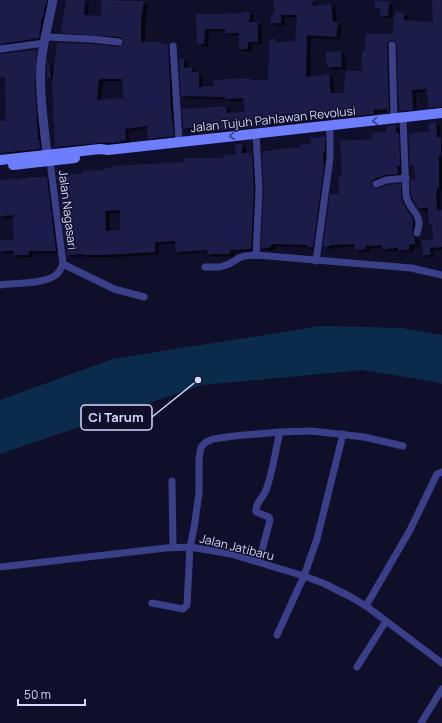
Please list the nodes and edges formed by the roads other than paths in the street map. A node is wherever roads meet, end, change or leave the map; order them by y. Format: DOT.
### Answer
graph roads {
  1 [pos="53,0"];
  2 [pos="45,40"];
  3 [pos="119,42"];
  4 [pos="392,45"];
  5 [pos="173,46"];
  6 [pos="0,49"];
  7 [pos="442,113"];
  8 [pos="398,118"];
  9 [pos="330,126"];
  10 [pos="256,134"];
  11 [pos="179,142"];
  12 [pos="49,157"];
  13 [pos="0,160"];
  14 [pos="0,165"];
  15 [pos="406,178"];
  16 [pos="376,184"];
  17 [pos="417,233"];
  18 [pos="256,256"];
  19 [pos="316,261"];
  20 [pos="63,264"];
  21 [pos="205,267"];
  22 [pos="442,275"];
  23 [pos="0,285"];
  24 [pos="144,297"];
  25 [pos="280,432"];
  26 [pos="343,434"];
  27 [pos="403,446"];
  28 [pos="442,472"];
  29 [pos="172,481"];
  30 [pos="173,547"];
  31 [pos="190,547"];
  32 [pos="258,562"];
  33 [pos="0,567"];
  34 [pos="304,576"];
  35 [pos="152,603"];
  36 [pos="366,606"];
  37 [pos="386,621"];
  38 [pos="277,636"];
  39 [pos="442,663"];
  40 [pos="357,667"];
  41 [pos="442,689"];
  42 [pos="421,723"];
  1 -- 2 [label="street"];
  2 -- 3 [label="street"];
  2 -- 6 [label="street"];
  2 -- 12 [label="street"];
  4 -- 8 [label="street"];
  5 -- 11 [label="street"];
  7 -- 8 [label="main road, Jalan Tujuh Pahlawan Revolusi"];
  8 -- 9 [label="main road, Jalan Tujuh Pahlawan Revolusi, one-way"];
  8 -- 15 [label="street"];
  9 -- 10 [label="main road, Jalan Tujuh Pahlawan Revolusi"];
  9 -- 19 [label="street"];
  10 -- 11 [label="main road, Jalan Tujuh Pahlawan Revolusi, one-way"];
  10 -- 18 [label="street"];
  11 -- 12 [label="main road, Jalan Tujuh Pahlawan Revolusi"];
  12 -- 13 [label="main road, Jalan Tujuh Pahlawan Revolusi"];
  12 -- 14 [label="main road, Jalan Tujuh Pahlawan Revolusi"];
  12 -- 20 [label="street, Jalan Nagasari"];
  15 -- 16 [label="street"];
  15 -- 17 [label="street"];
  18 -- 19 [label="street"];
  18 -- 21 [label="street"];
  19 -- 22 [label="street"];
  20 -- 23 [label="street, Jalan Nagasari"];
  20 -- 24 [label="street"];
  25 -- 26 [label="street"];
  25 -- 31 [label="street"];
  25 -- 32 [label="street"];
  26 -- 27 [label="street"];
  26 -- 34 [label="street"];
  28 -- 36 [label="street"];
  29 -- 30 [label="street"];
  30 -- 31 [label="street, Jalan Jatibaru"];
  30 -- 33 [label="street, Jalan Jatibaru"];
  31 -- 32 [label="street, Jalan Jatibaru"];
  31 -- 35 [label="street"];
  32 -- 34 [label="street, Jalan Jatibaru"];
  34 -- 36 [label="street, Jalan Jatibaru"];
  34 -- 38 [label="street"];
  36 -- 37 [label="street, Jalan Jatibaru"];
  37 -- 39 [label="street, Jalan Jatibaru"];
  37 -- 40 [label="street"];
  41 -- 42 [label="street"];
}
